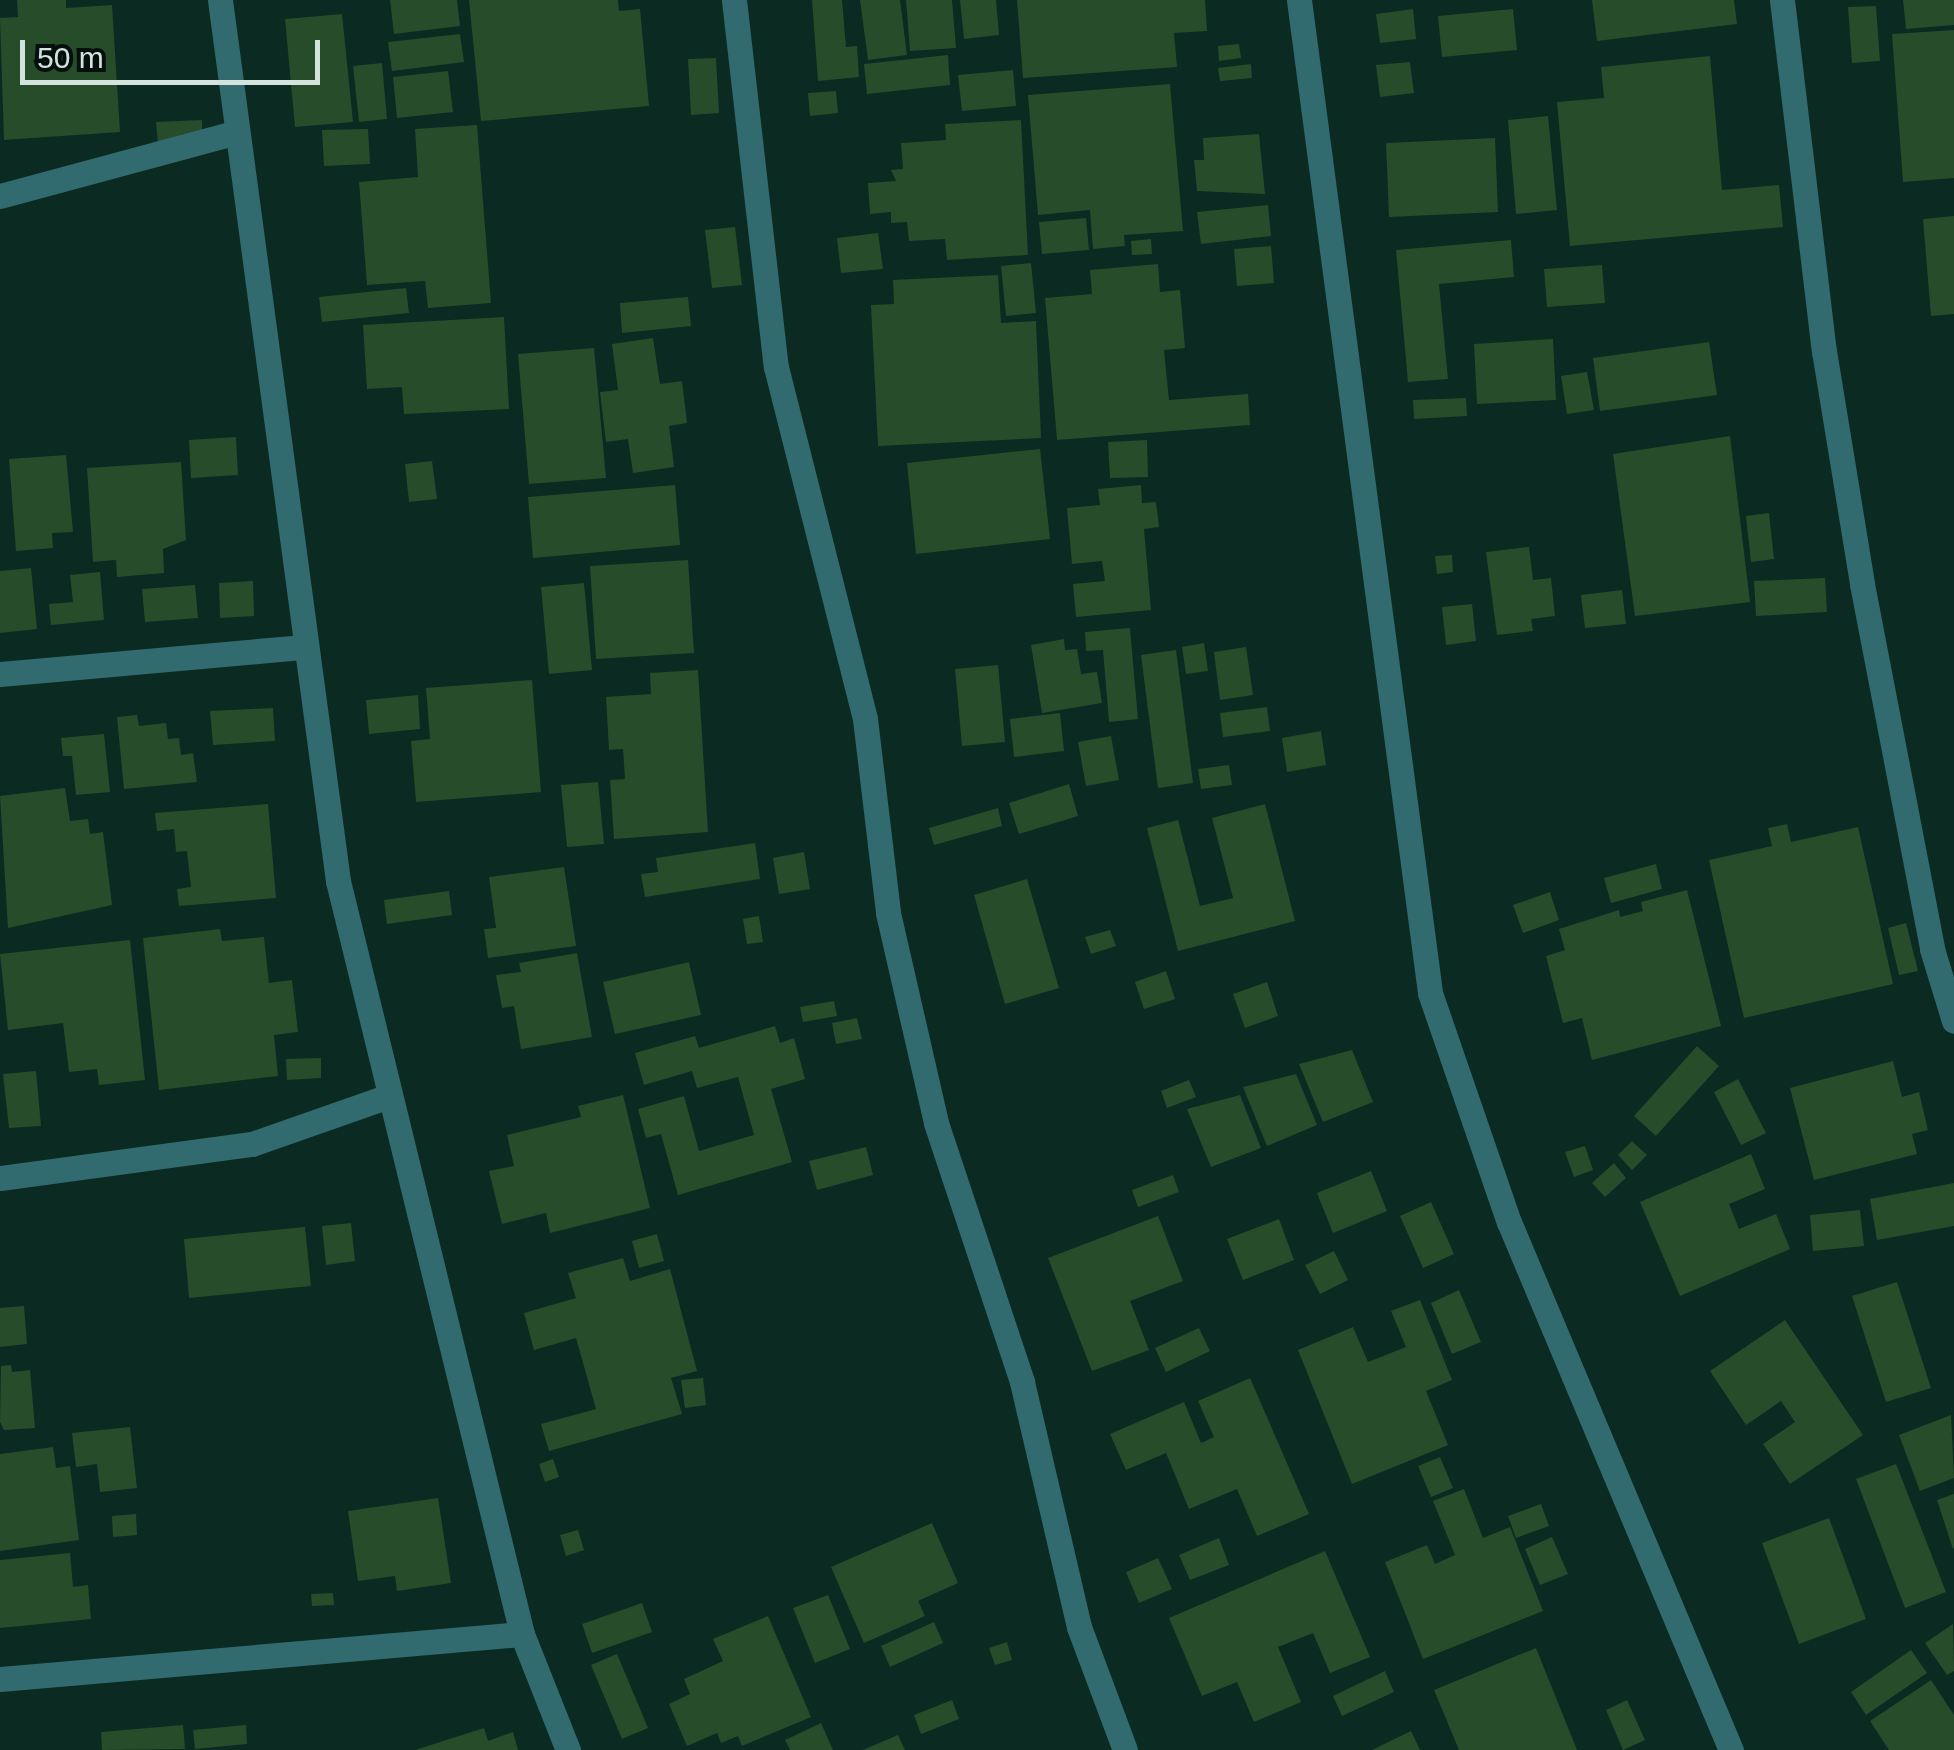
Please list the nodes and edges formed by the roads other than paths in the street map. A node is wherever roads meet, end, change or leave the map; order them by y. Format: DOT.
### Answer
graph roads {
  1 [pos="220,0"];
  2 [pos="734,0"];
  3 [pos="1299,0"];
  4 [pos="1782,0"];
  5 [pos="233,133"];
  6 [pos="0,196"];
  7 [pos="304,646"];
  8 [pos="0,674"];
  9 [pos="1954,1021"];
  10 [pos="388,1096"];
  11 [pos="0,1178"];
  12 [pos="522,1634"];
  13 [pos="0,1678"];
  14 [pos="568,1750"];
  15 [pos="1125,1750"];
  16 [pos="1732,1750"];
  1 -- 5 [label="street"];
  2 -- 15 [label="street"];
  3 -- 16 [label="street"];
  4 -- 9 [label="street"];
  5 -- 6 [label="street"];
  5 -- 7 [label="street"];
  7 -- 8 [label="street"];
  7 -- 10 [label="street"];
  10 -- 11 [label="street"];
  10 -- 12 [label="street"];
  12 -- 13 [label="street"];
  12 -- 14 [label="street"];
}
